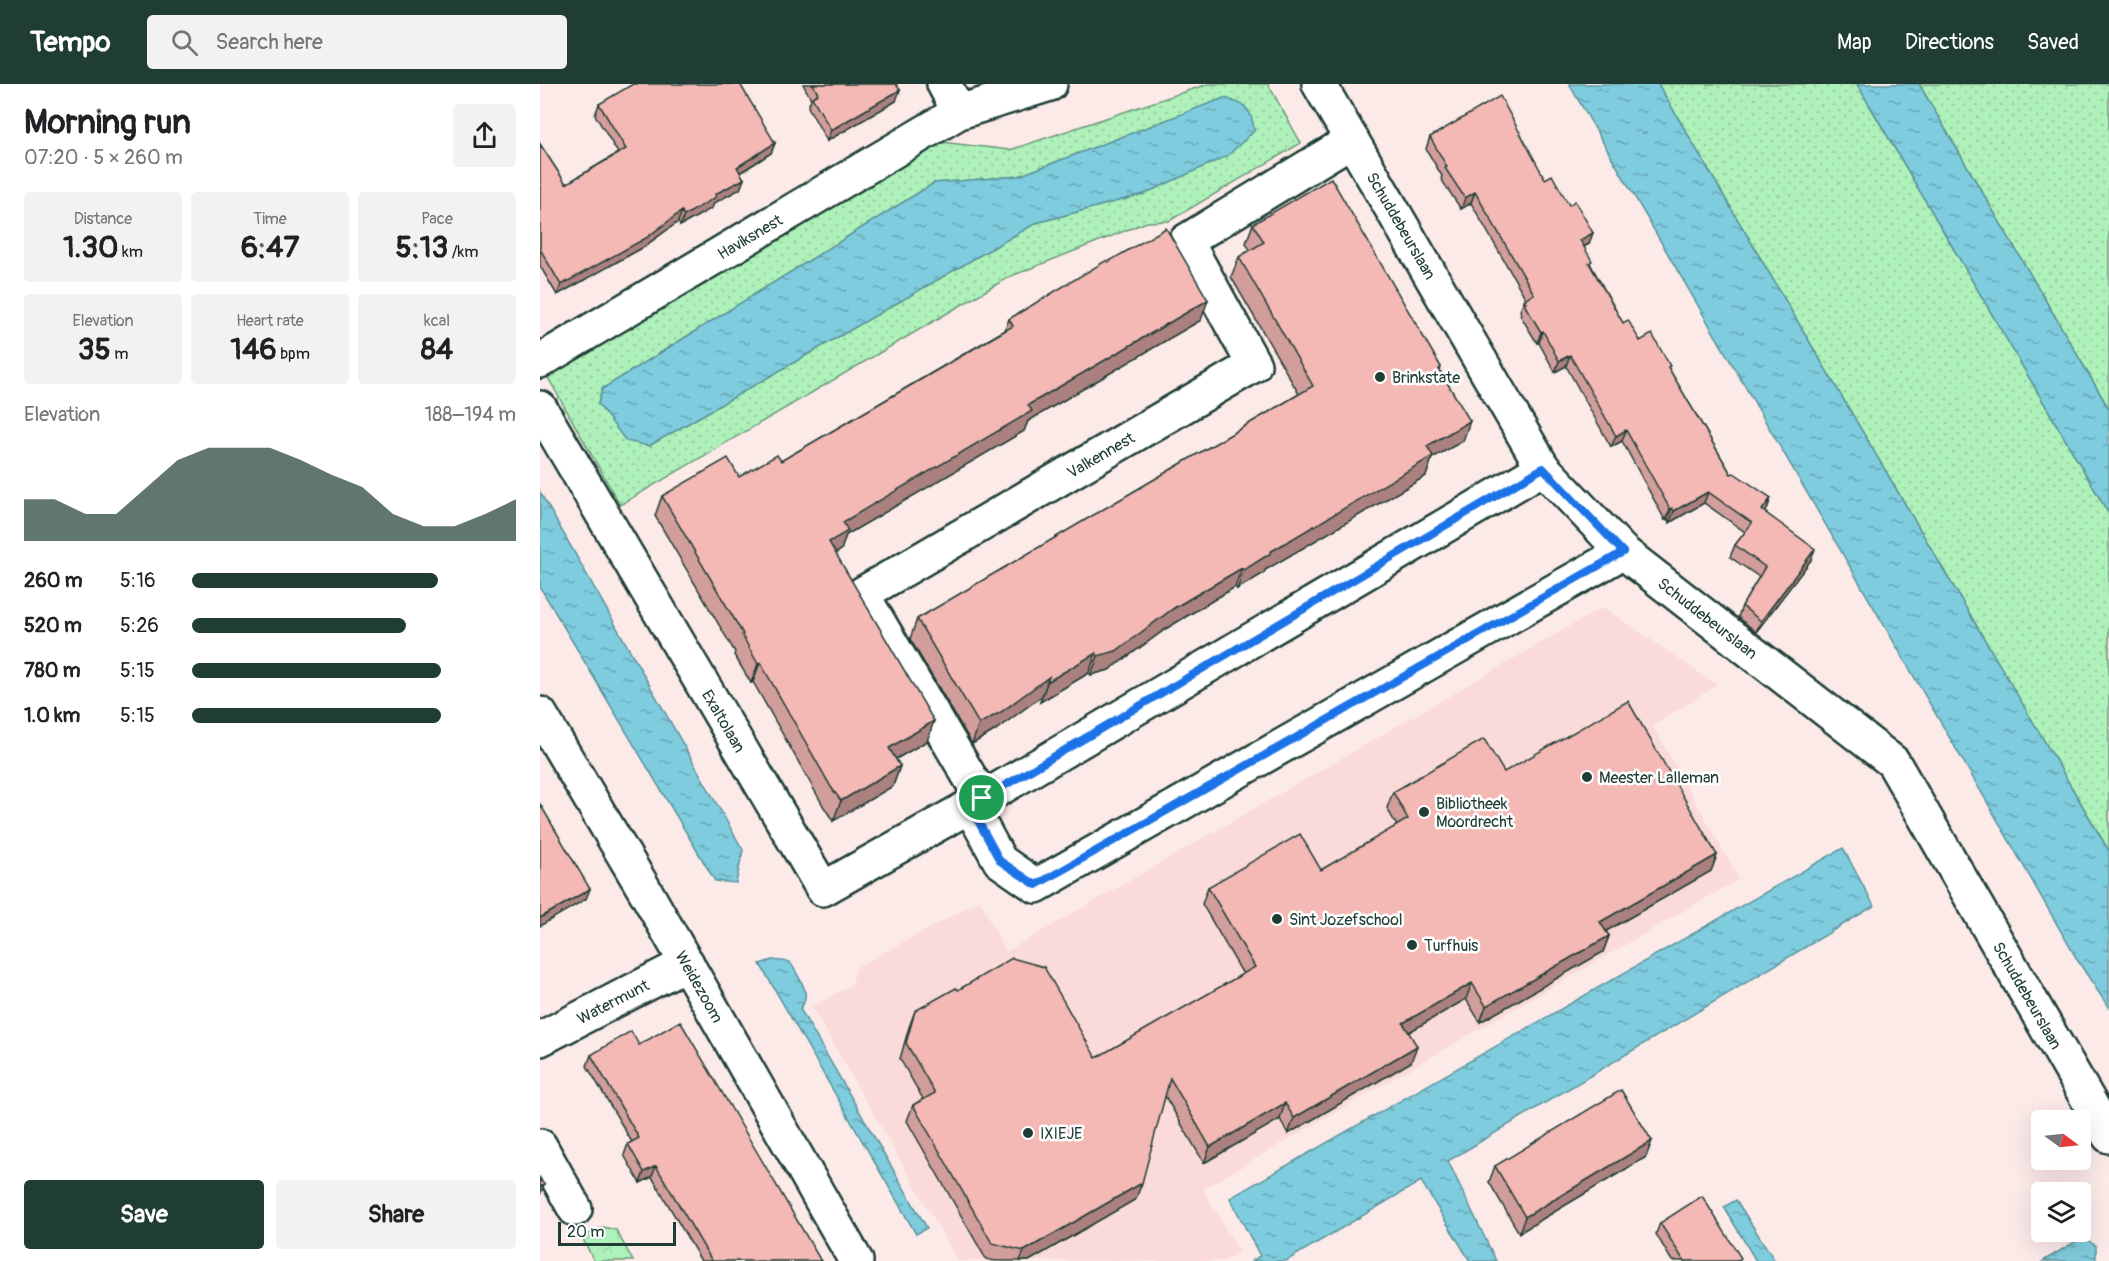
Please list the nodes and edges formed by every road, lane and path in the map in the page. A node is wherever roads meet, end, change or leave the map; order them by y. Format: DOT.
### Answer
graph roads {
  1 [pos="944,84"];
  2 [pos="1050,84"];
  3 [pos="1318,84"];
  4 [pos="959,112"];
  5 [pos="1352,140"];
  6 [pos="540,361"];
  7 [pos="540,408"];
  8 [pos="1543,468"];
  9 [pos="1623,552"];
  10 [pos="545,734"];
  11 [pos="976,802"];
  12 [pos="687,963"];
  13 [pos="540,1039"];
  14 [pos="2109,1136"];
  15 [pos="540,1146"];
  16 [pos="575,1209"];
  17 [pos="856,1261"];
  1 -- 4 [label="street"];
  2 -- 4 [label="street"];
  3 -- 5 [label="street, Schuddebeurslaan"];
  4 -- 6 [label="street, Haviksnest"];
  5 -- 8 [label="street, Schuddebeurslaan"];
  5 -- 11 [label="street, Valkennest"];
  7 -- 11 [label="street, Exaltolaan"];
  8 -- 9 [label="street, Schuddebeurslaan"];
  8 -- 11 [label="street"];
  9 -- 11 [label="street, Valkennest"];
  9 -- 14 [label="street, Schuddebeurslaan"];
  10 -- 12 [label="street, Weidezoom"];
  12 -- 13 [label="street, Watermunt"];
  12 -- 17 [label="street, Weidezoom"];
  15 -- 16 [label="street"];
}
